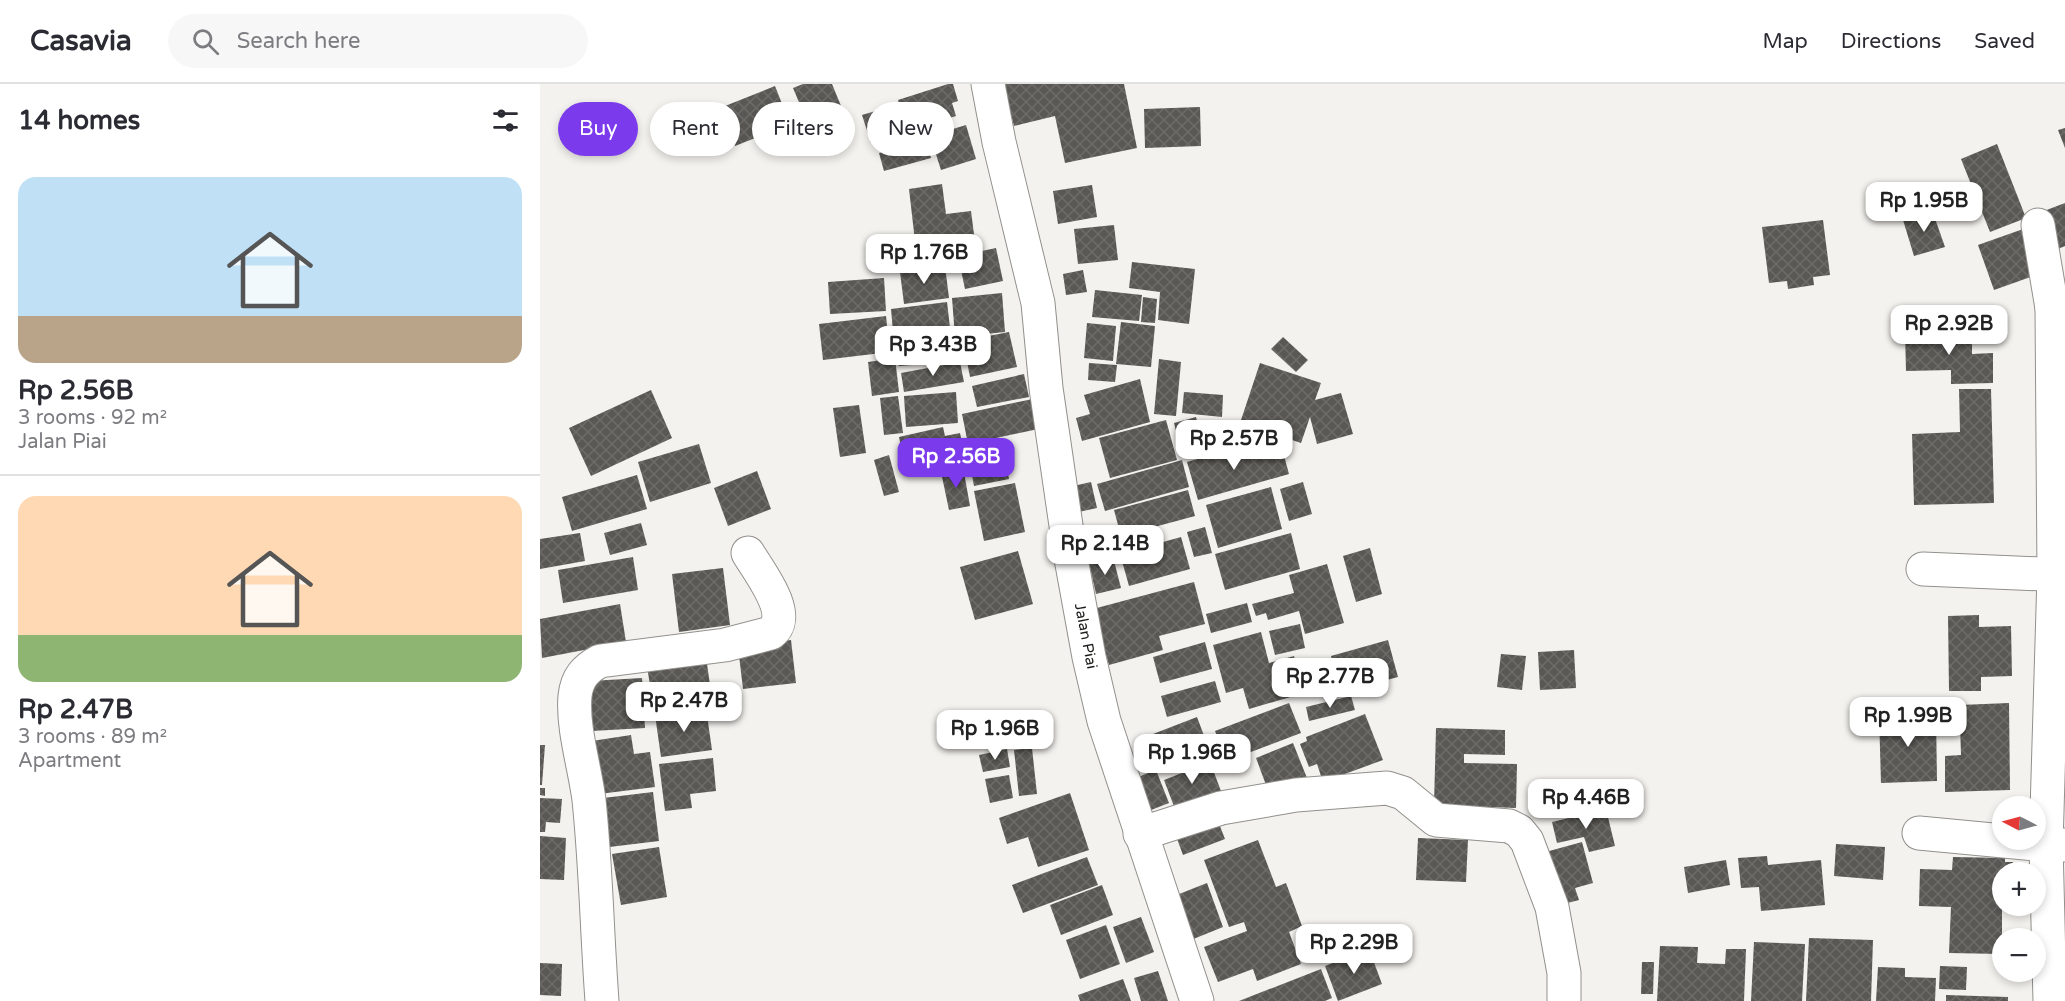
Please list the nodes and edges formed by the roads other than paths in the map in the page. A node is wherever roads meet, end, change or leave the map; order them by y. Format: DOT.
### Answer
graph roads {
  1 [pos="988,84"];
  2 [pos="2038,225"];
  3 [pos="2058,308"];
  4 [pos="748,553"];
  5 [pos="1923,569"];
  6 [pos="2060,575"];
  7 [pos="1919,833"];
  8 [pos="1140,834"];
  9 [pos="2056,845"];
  10 [pos="602,1001"];
  11 [pos="1197,1001"];
  12 [pos="1564,1001"];
  13 [pos="2050,1001"];
  1 -- 8 [label="street, Jalan Piai"];
  2 -- 3 [label="street"];
  3 -- 6 [label="street"];
  4 -- 10 [label="street"];
  5 -- 6 [label="street"];
  6 -- 9 [label="street"];
  7 -- 9 [label="street"];
  8 -- 11 [label="street, Jalan Piai"];
  8 -- 12 [label="street"];
  9 -- 13 [label="street"];
}
